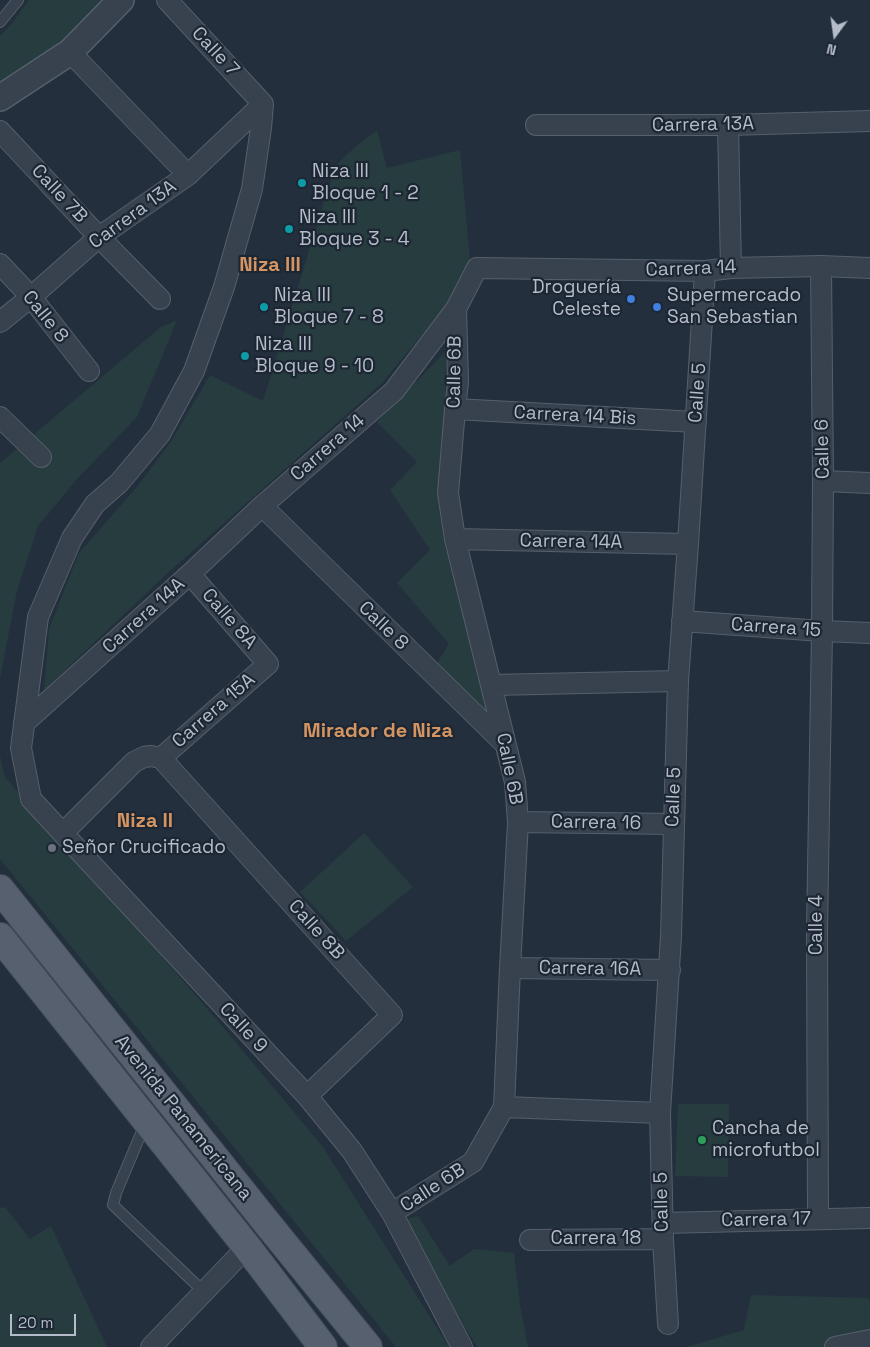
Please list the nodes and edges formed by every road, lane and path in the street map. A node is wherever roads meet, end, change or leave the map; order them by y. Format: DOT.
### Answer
graph roads {
  1 [pos="121,0"];
  2 [pos="167,0"];
  3 [pos="16,2"];
  4 [pos="0,22"];
  5 [pos="70,52"];
  6 [pos="0,98"];
  7 [pos="263,104"];
  8 [pos="870,120"];
  9 [pos="536,125"];
  10 [pos="728,125"];
  11 [pos="0,131"];
  12 [pos="188,175"];
  13 [pos="99,237"];
  14 [pos="0,264"];
  15 [pos="821,266"];
  16 [pos="730,268"];
  17 [pos="870,268"];
  18 [pos="705,271"];
  19 [pos="31,297"];
  20 [pos="160,299"];
  21 [pos="456,309"];
  22 [pos="0,322"];
  23 [pos="89,371"];
  24 [pos="455,409"];
  25 [pos="0,417"];
  26 [pos="696,422"];
  27 [pos="41,457"];
  28 [pos="823,481"];
  29 [pos="870,483"];
  30 [pos="262,506"];
  31 [pos="454,539"];
  32 [pos="688,544"];
  33 [pos="190,574"];
  34 [pos="682,621"];
  35 [pos="822,631"];
  36 [pos="870,633"];
  37 [pos="268,664"];
  38 [pos="678,681"];
  39 [pos="492,685"];
  40 [pos="24,723"];
  41 [pos="505,744"];
  42 [pos="161,758"];
  43 [pos="518,822"];
  44 [pos="674,824"];
  45 [pos="63,833"];
  46 [pos="0,889"];
  47 [pos="0,937"];
  48 [pos="510,968"];
  49 [pos="670,970"];
  50 [pos="306,1096"];
  51 [pos="504,1107"];
  52 [pos="660,1113"];
  53 [pos="147,1120"];
  54 [pos="392,1214"];
  55 [pos="870,1218"];
  56 [pos="818,1220"];
  57 [pos="663,1231"];
  58 [pos="530,1240"];
  59 [pos="247,1247"];
  60 [pos="204,1292"];
  61 [pos="668,1324"];
  62 [pos="870,1340"];
  63 [pos="151,1347"];
  64 [pos="323,1347"];
  65 [pos="368,1347"];
  66 [pos="462,1347"];
  67 [pos="835,1347"];
  1 -- 5 [label="street"];
  2 -- 7 [label="street, Calle 7"];
  3 -- 4 [label="lane"];
  5 -- 6 [label="street"];
  5 -- 12 [label="street"];
  7 -- 12 [label="street, Carrera 13A"];
  7 -- 40 [label="street"];
  8 -- 10 [label="street, Carrera 13A"];
  9 -- 10 [label="street, Carrera 13A"];
  10 -- 16 [label="street"];
  11 -- 13 [label="street, Calle 7B"];
  12 -- 13 [label="street, Carrera 13A"];
  13 -- 19 [label="street, Carrera 13A"];
  13 -- 20 [label="street, Calle 7B"];
  14 -- 19 [label="street, Calle 8"];
  15 -- 16 [label="street, Carrera 14"];
  15 -- 17 [label="street, Carrera 14"];
  15 -- 28 [label="street, Calle 6"];
  16 -- 18 [label="street, Carrera 14"];
  18 -- 21 [label="street, Carrera 14"];
  18 -- 26 [label="street, Calle 5"];
  19 -- 22 [label="street, Carrera 13A"];
  19 -- 23 [label="street, Calle 8"];
  21 -- 24 [label="street, Calle 6B"];
  21 -- 30 [label="street, Carrera 14"];
  24 -- 26 [label="street, Carrera 14 Bis"];
  24 -- 31 [label="street, Calle 6B"];
  25 -- 27 [label="street"];
  26 -- 32 [label="street, Calle 5"];
  28 -- 29 [label="street"];
  28 -- 35 [label="street, Calle 6"];
  30 -- 33 [label="street, Carrera 14A"];
  30 -- 41 [label="street, Calle 8"];
  31 -- 32 [label="street, Carrera 14A"];
  31 -- 39 [label="street, Calle 6B"];
  32 -- 34 [label="street, Calle 5"];
  33 -- 37 [label="street, Calle 8A"];
  33 -- 40 [label="street, Carrera 14A"];
  34 -- 35 [label="street, Carrera 15"];
  34 -- 38 [label="street, Calle 5"];
  35 -- 36 [label="street, Carrera 15"];
  35 -- 56 [label="street, Calle 4"];
  37 -- 42 [label="street, Carrera 15A"];
  38 -- 39 [label="street"];
  38 -- 44 [label="street, Calle 5"];
  39 -- 41 [label="street, Calle 6B"];
  40 -- 45 [label="street, Calle 9"];
  41 -- 43 [label="street, Calle 6B"];
  42 -- 45 [label="street"];
  42 -- 50 [label="street, Calle 8B"];
  43 -- 44 [label="street, Carrera 16"];
  43 -- 48 [label="street, Calle 6B"];
  44 -- 49 [label="street, Calle 5"];
  45 -- 50 [label="street, Calle 9"];
  46 -- 65 [label="main road, Avenida Panamericana"];
  47 -- 53 [label="main road, Avenida Panamericana"];
  48 -- 49 [label="street, Carrera 16A"];
  48 -- 51 [label="street, Calle 6B"];
  49 -- 52 [label="street, Calle 5"];
  50 -- 54 [label="street, Calle 9"];
  51 -- 52 [label="street"];
  51 -- 54 [label="street, Calle 6B"];
  52 -- 57 [label="street, Calle 5"];
  53 -- 59 [label="main road, Avenida Panamericana"];
  53 -- 60 [label="lane"];
  54 -- 66 [label="street, Calle 9"];
  55 -- 56 [label="street, Carrera 17"];
  56 -- 57 [label="street, Carrera 17"];
  57 -- 58 [label="street, Carrera 18"];
  57 -- 61 [label="street, Calle 5"];
  59 -- 60 [label="street"];
  59 -- 64 [label="main road, Avenida Panamericana"];
  60 -- 63 [label="street"];
  62 -- 67 [label="street"];
}
